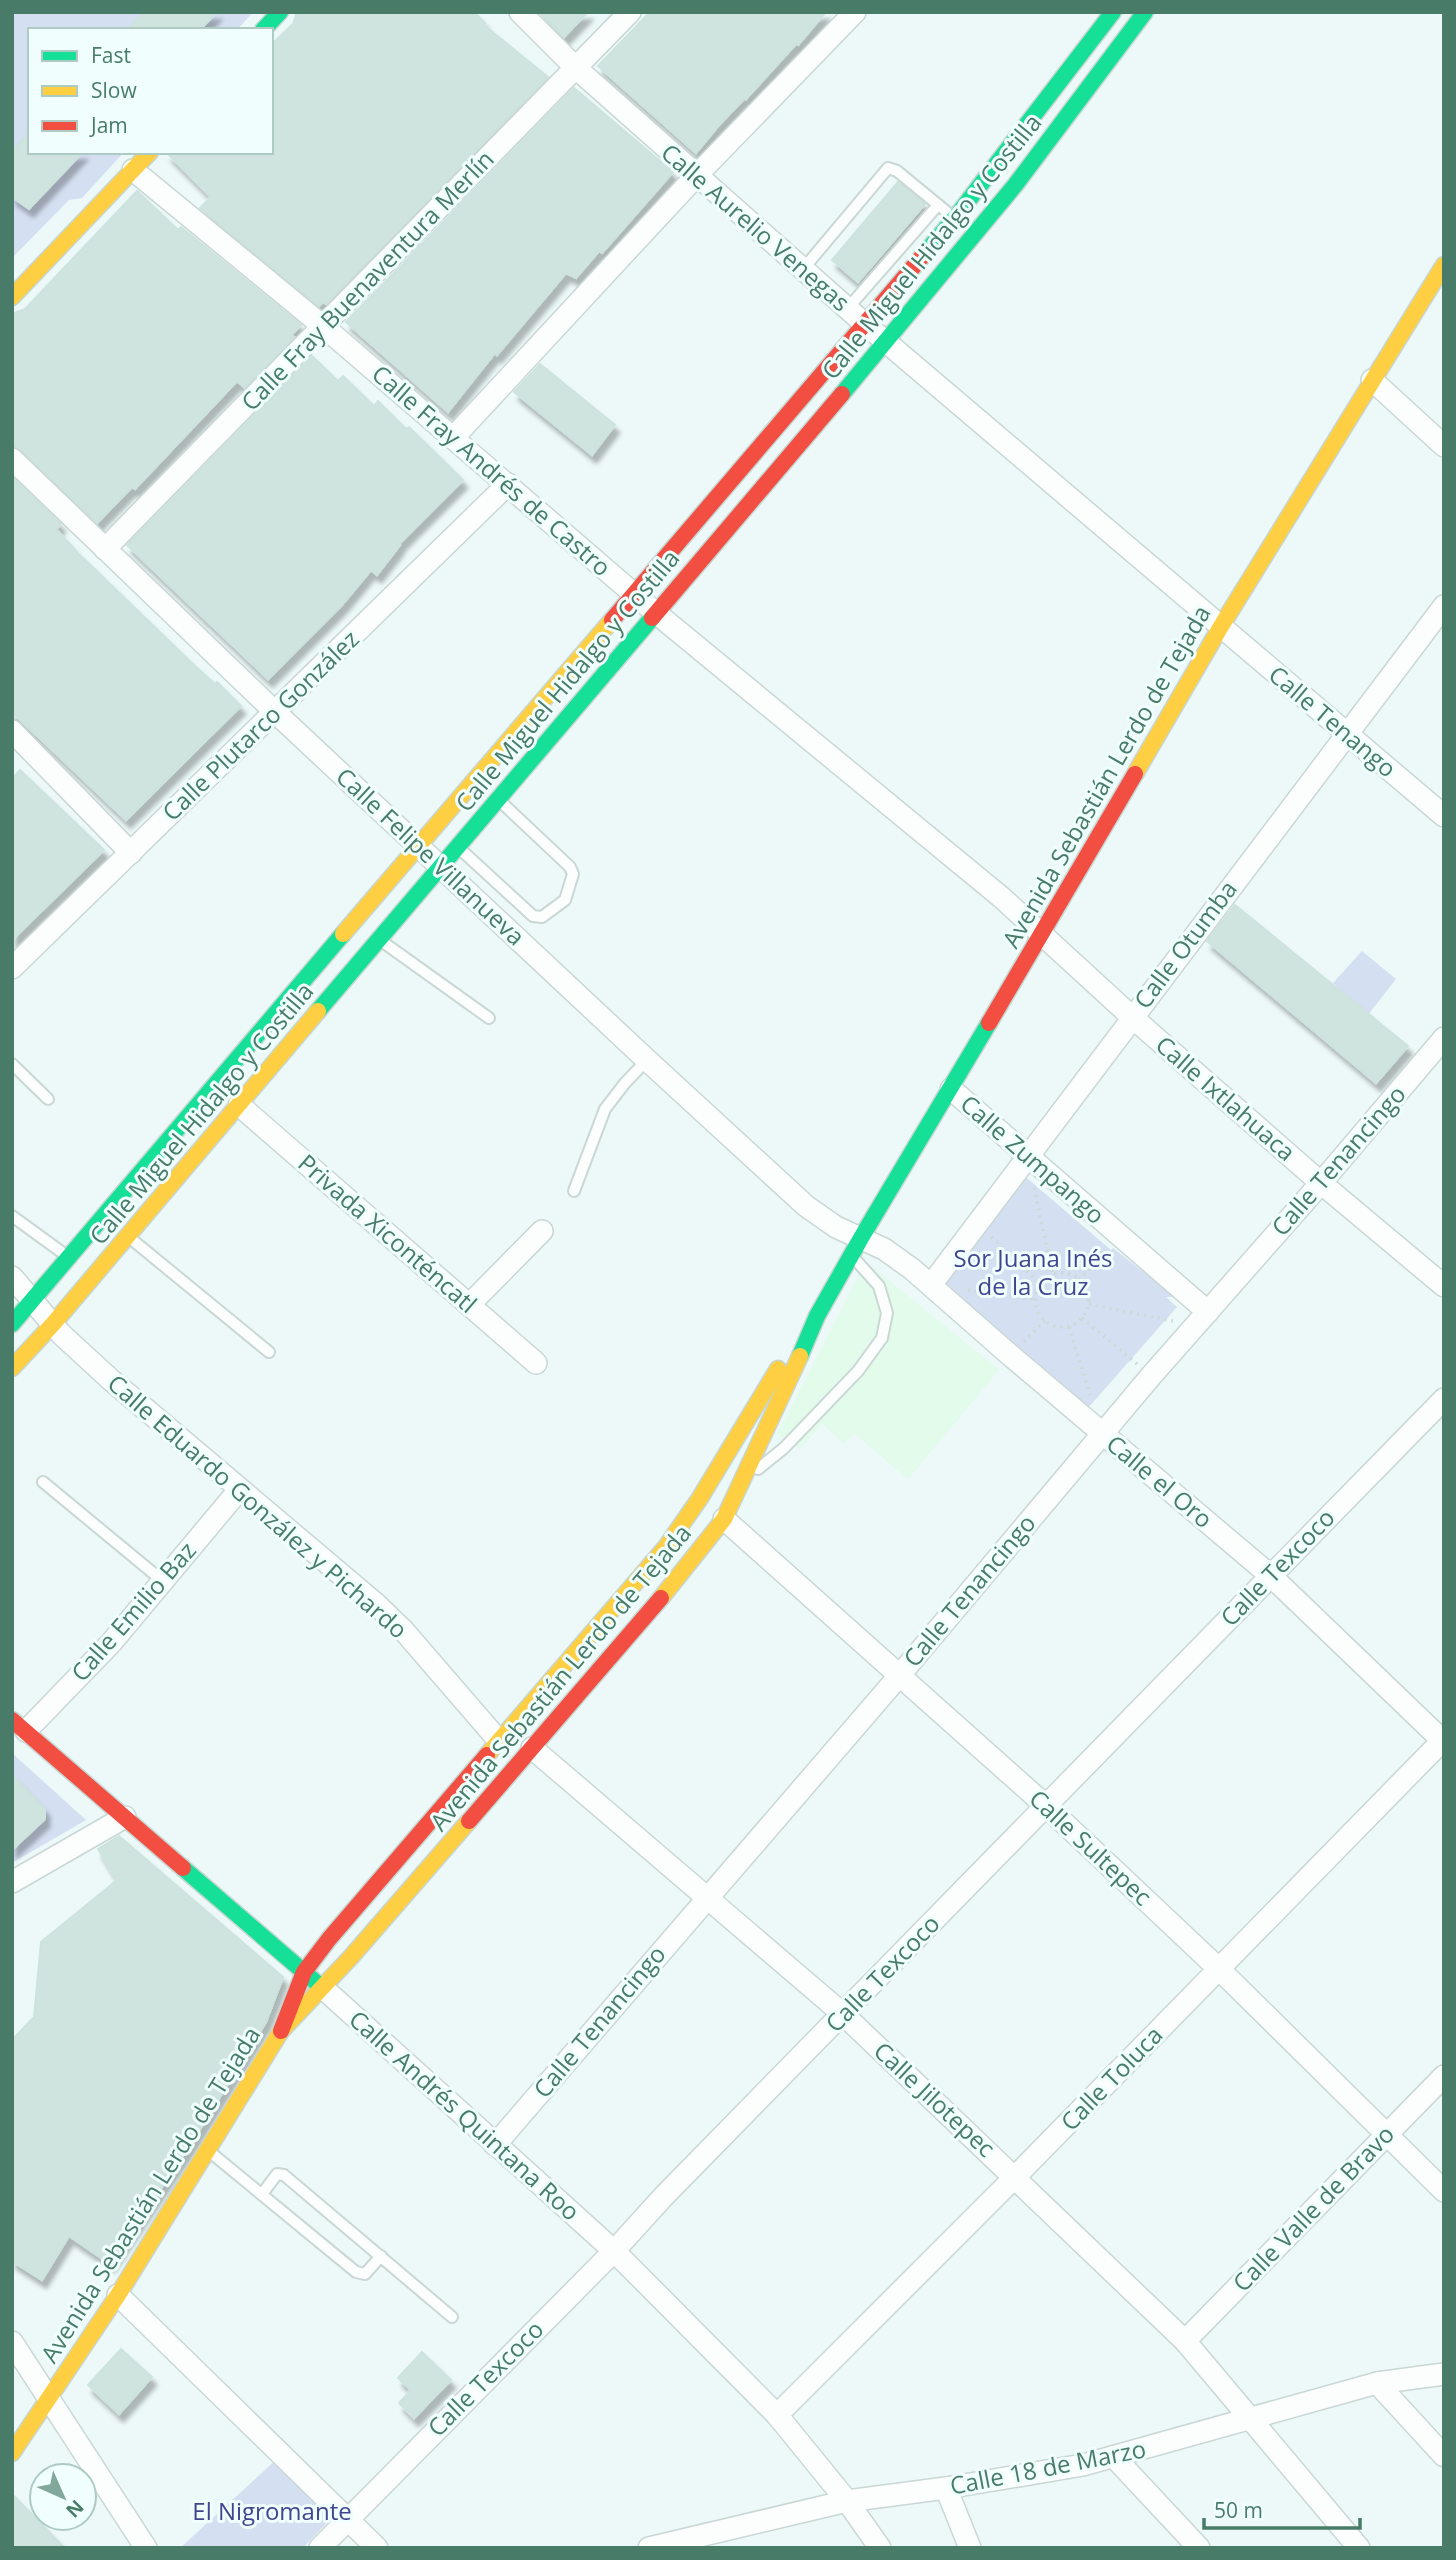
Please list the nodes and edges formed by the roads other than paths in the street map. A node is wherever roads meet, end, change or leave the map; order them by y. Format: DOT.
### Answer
graph roads {
  1 [pos="280,12"];
  2 [pos="520,12"];
  3 [pos="631,12"];
  4 [pos="855,12"];
  5 [pos="1113,12"];
  6 [pos="1145,12"];
  7 [pos="266,28"];
  8 [pos="576,68"];
  9 [pos="148,154"];
  10 [pos="133,170"];
  11 [pos="696,176"];
  12 [pos="938,205"];
  13 [pos="955,219"];
  14 [pos="1444,265"];
  15 [pos="804,268"];
  16 [pos="12,298"];
  17 [pos="848,308"];
  18 [pos="865,324"];
  19 [pos="324,327"];
  20 [pos="884,341"];
  21 [pos="1372,380"];
  22 [pos="453,439"];
  23 [pos="1444,446"];
  24 [pos="12,459"];
  25 [pos="508,484"];
  26 [pos="105,549"];
  27 [pos="635,594"];
  28 [pos="1444,606"];
  29 [pos="656,613"];
  30 [pos="1220,628"];
  31 [pos="275,712"];
  32 [pos="12,731"];
  33 [pos="1345,734"];
  34 [pos="498,800"];
  35 [pos="1444,816"];
  36 [pos="418,845"];
  37 [pos="458,847"];
  38 [pos="131,853"];
  39 [pos="441,866"];
  40 [pos="1042,934"];
  41 [pos="380,940"];
  42 [pos="12,968"];
  43 [pos="1132,1017"];
  44 [pos="489,1018"];
  45 [pos="1444,1038"];
  46 [pos="647,1060"];
  47 [pos="12,1064"];
  48 [pos="951,1089"];
  49 [pos="48,1099"];
  50 [pos="239,1105"];
  51 [pos="1027,1155"];
  52 [pos="1321,1183"];
  53 [pos="574,1191"];
  54 [pos="12,1216"];
  55 [pos="542,1231"];
  56 [pos="127,1236"];
  57 [pos="856,1247"];
  58 [pos="69,1258"];
  59 [pos="12,1277"];
  60 [pos="931,1285"];
  61 [pos="1444,1286"];
  62 [pos="33,1300"];
  63 [pos="469,1305"];
  64 [pos="817,1316"];
  65 [pos="1202,1319"];
  66 [pos="12,1324"];
  67 [pos="52,1324"];
  68 [pos="269,1352"];
  69 [pos="536,1363"];
  70 [pos="12,1368"];
  71 [pos="1444,1399"];
  72 [pos="1102,1433"];
  73 [pos="746,1476"];
  74 [pos="43,1482"];
  75 [pos="239,1490"];
  76 [pos="724,1519"];
  77 [pos="1271,1576"];
  78 [pos="164,1582"];
  79 [pos="899,1676"];
  80 [pos="19,1726"];
  81 [pos="1443,1740"];
  82 [pos="499,1741"];
  83 [pos="532,1748"];
  84 [pos="1046,1806"];
  85 [pos="125,1816"];
  86 [pos="12,1882"];
  87 [pos="707,1896"];
  88 [pos="1219,1969"];
  89 [pos="304,1972"];
  90 [pos="323,1988"];
  91 [pos="843,2014"];
  92 [pos="282,2030"];
  93 [pos="1444,2076"];
  94 [pos="1387,2135"];
  95 [pos="495,2145"];
  96 [pos="207,2150"];
  97 [pos="1015,2177"];
  98 [pos="1444,2191"];
  99 [pos="262,2194"];
  100 [pos="614,2251"];
  101 [pos="381,2256"];
  102 [pos="118,2295"];
  103 [pos="452,2317"];
  104 [pos="1185,2341"];
  105 [pos="12,2342"];
  106 [pos="1444,2374"];
  107 [pos="1377,2384"];
  108 [pos="49,2397"];
  109 [pos="777,2414"];
  110 [pos="1252,2418"];
  111 [pos="12,2453"];
  112 [pos="1444,2456"];
  113 [pos="1115,2458"];
  114 [pos="946,2488"];
  115 [pos="847,2501"];
  116 [pos="348,2520"];
  117 [pos="146,2548"];
  118 [pos="320,2548"];
  119 [pos="377,2548"];
  120 [pos="649,2548"];
  121 [pos="880,2548"];
  122 [pos="970,2548"];
  123 [pos="1199,2548"];
  124 [pos="1359,2548"];
  1 -- 7 [label="main road"];
  2 -- 8 [label="street, Calle Aurelio Venegas"];
  3 -- 8 [label="street, Calle Fray Buenaventura Merlín"];
  4 -- 11 [label="street"];
  5 -- 13 [label="main road, Calle Miguel Hidalgo y Costilla"];
  6 -- 20 [label="main road, Calle Miguel Hidalgo y Costilla"];
  8 -- 11 [label="street, Calle Aurelio Venegas"];
  8 -- 19 [label="street, Calle Fray Buenaventura Merlín"];
  9 -- 10 [label="main road"];
  10 -- 16 [label="main road"];
  10 -- 19 [label="street, Calle Fray Andrés de Castro"];
  11 -- 15 [label="street, Calle Aurelio Venegas"];
  11 -- 22 [label="street"];
  12 -- 13 [label="lane"];
  12 -- 15 [label="lane"];
  12 -- 17 [label="lane"];
  13 -- 18 [label="main road, Calle Miguel Hidalgo y Costilla"];
  14 -- 21 [label="main road, Avenida Sebastián Lerdo de Tejada"];
  15 -- 17 [label="street, Calle Aurelio Venegas"];
  17 -- 18 [label="street, Calle Aurelio Venegas"];
  18 -- 20 [label="street, Calle Aurelio Venegas"];
  18 -- 27 [label="main road, Calle Miguel Hidalgo y Costilla"];
  19 -- 22 [label="street, Calle Fray Andrés de Castro"];
  19 -- 26 [label="street, Calle Fray Buenaventura Merlín"];
  20 -- 29 [label="main road, Calle Miguel Hidalgo y Costilla"];
  20 -- 30 [label="street, Calle Aurelio Venegas"];
  21 -- 23 [label="street"];
  21 -- 30 [label="main road, Avenida Sebastián Lerdo de Tejada"];
  22 -- 25 [label="street, Calle Fray Andrés de Castro"];
  24 -- 26 [label="street, Calle Felipe Villanueva"];
  25 -- 27 [label="street, Calle Fray Andrés de Castro"];
  25 -- 31 [label="street, Calle Plutarco González"];
  26 -- 31 [label="street, Calle Felipe Villanueva"];
  27 -- 29 [label="street, Calle Fray Andrés de Castro"];
  27 -- 36 [label="main road, Calle Miguel Hidalgo y Costilla"];
  28 -- 33 [label="street, Calle Otumba"];
  29 -- 34 [label="main road, Calle Miguel Hidalgo y Costilla"];
  29 -- 40 [label="street, Calle Fray Andrés de Castro"];
  30 -- 33 [label="street, Calle Tenango"];
  30 -- 40 [label="main road, Avenida Sebastián Lerdo de Tejada"];
  31 -- 36 [label="street, Calle Felipe Villanueva"];
  31 -- 38 [label="street, Calle Plutarco González"];
  32 -- 38 [label="street"];
  33 -- 35 [label="street, Calle Tenango"];
  33 -- 43 [label="street, Calle Otumba"];
  34 -- 37 [label="main road, Calle Miguel Hidalgo y Costilla"];
  34 -- 37 [label="lane"];
  36 -- 39 [label="street, Calle Felipe Villanueva"];
  36 -- 58 [label="main road, Calle Miguel Hidalgo y Costilla"];
  37 -- 39 [label="main road, Calle Miguel Hidalgo y Costilla"];
  38 -- 42 [label="street, Calle Plutarco González"];
  39 -- 41 [label="main road, Calle Miguel Hidalgo y Costilla"];
  39 -- 46 [label="street, Calle Felipe Villanueva"];
  40 -- 43 [label="street, Calle Ixtlahuaca"];
  40 -- 48 [label="main road, Avenida Sebastián Lerdo de Tejada"];
  41 -- 44 [label="lane"];
  41 -- 50 [label="main road, Calle Miguel Hidalgo y Costilla"];
  43 -- 51 [label="street, Calle Otumba"];
  43 -- 52 [label="street, Calle Ixtlahuaca"];
  45 -- 52 [label="street, Calle Tenancingo"];
  46 -- 53 [label="lane"];
  46 -- 57 [label="street, Calle Felipe Villanueva"];
  47 -- 49 [label="lane"];
  48 -- 51 [label="street, Calle Zumpango"];
  48 -- 57 [label="main road, Avenida Sebastián Lerdo de Tejada"];
  50 -- 56 [label="main road, Calle Miguel Hidalgo y Costilla"];
  50 -- 63 [label="street, Privada Xiconténcatl"];
  51 -- 60 [label="street, Calle Otumba"];
  51 -- 65 [label="street, Calle Zumpango"];
  52 -- 61 [label="street, Calle Ixtlahuaca"];
  52 -- 65 [label="street, Calle Tenancingo"];
  54 -- 58 [label="lane"];
  55 -- 63 [label="street"];
  56 -- 67 [label="main road, Calle Miguel Hidalgo y Costilla"];
  56 -- 68 [label="lane"];
  57 -- 60 [label="street, Calle el Oro"];
  57 -- 64 [label="main road, Avenida Sebastián Lerdo de Tejada"];
  57 -- 73 [label="lane"];
  58 -- 62 [label="main road, Calle Miguel Hidalgo y Costilla"];
  59 -- 62 [label="street, Calle Eduardo González y Pichardo"];
  60 -- 72 [label="street, Calle el Oro"];
  62 -- 66 [label="main road, Calle Miguel Hidalgo y Costilla"];
  62 -- 67 [label="street, Calle Eduardo González y Pichardo"];
  63 -- 69 [label="street, Privada Xiconténcatl"];
  64 -- 73 [label="main road, Avenida Sebastián Lerdo de Tejada"];
  64 -- 82 [label="main road, Avenida Sebastián Lerdo de Tejada"];
  65 -- 72 [label="street, Calle Tenancingo"];
  67 -- 70 [label="main road, Calle Miguel Hidalgo y Costilla"];
  67 -- 75 [label="street, Calle Eduardo González y Pichardo"];
  71 -- 77 [label="street, Calle Texcoco"];
  72 -- 77 [label="street, Calle el Oro"];
  72 -- 79 [label="street, Calle Tenancingo"];
  73 -- 76 [label="main road, Avenida Sebastián Lerdo de Tejada"];
  74 -- 78 [label="lane"];
  75 -- 78 [label="street, Calle Emilio Baz"];
  75 -- 82 [label="street, Calle Eduardo González y Pichardo"];
  76 -- 79 [label="street, Calle Sultepec"];
  76 -- 83 [label="main road, Avenida Sebastián Lerdo de Tejada"];
  77 -- 81 [label="street, Calle el Oro"];
  77 -- 84 [label="street, Calle Texcoco"];
  78 -- 80 [label="street, Calle Emilio Baz"];
  79 -- 84 [label="street, Calle Sultepec"];
  79 -- 87 [label="street, Calle Tenancingo"];
  80 -- 85 [label="main road, Calle Andrés Quintana Roo"];
  81 -- 88 [label="street, Calle Toluca"];
  82 -- 89 [label="main road, Avenida Sebastián Lerdo de Tejada"];
  83 -- 87 [label="street, Calle Jilotepec"];
  83 -- 90 [label="main road, Avenida Sebastián Lerdo de Tejada"];
  84 -- 88 [label="street, Calle Sultepec"];
  84 -- 91 [label="street, Calle Texcoco"];
  85 -- 86 [label="street"];
  85 -- 89 [label="main road, Calle Andrés Quintana Roo"];
  87 -- 91 [label="street, Calle Jilotepec"];
  87 -- 95 [label="street, Calle Tenancingo"];
  88 -- 94 [label="street, Calle Sultepec"];
  88 -- 97 [label="street, Calle Toluca"];
  89 -- 90 [label="main road, Calle Andrés Quintana Roo"];
  89 -- 92 [label="main road, Avenida Sebastián Lerdo de Tejada"];
  90 -- 92 [label="main road, Avenida Sebastián Lerdo de Tejada"];
  90 -- 95 [label="street, Calle Andrés Quintana Roo"];
  91 -- 97 [label="street, Calle Jilotepec"];
  91 -- 100 [label="street, Calle Texcoco"];
  92 -- 96 [label="main road, Avenida Sebastián Lerdo de Tejada"];
  93 -- 94 [label="street, Calle Valle de Bravo"];
  94 -- 98 [label="street, Calle Sultepec"];
  94 -- 104 [label="street, Calle Valle de Bravo"];
  95 -- 100 [label="street, Calle Andrés Quintana Roo"];
  96 -- 99 [label="lane"];
  96 -- 102 [label="main road, Avenida Sebastián Lerdo de Tejada"];
  97 -- 104 [label="street, Calle Jilotepec"];
  97 -- 109 [label="street, Calle Toluca"];
  99 -- 101 [label="lane"];
  99 -- 101 [label="lane"];
  100 -- 109 [label="street, Calle Andrés Quintana Roo"];
  100 -- 116 [label="street, Calle Texcoco"];
  101 -- 103 [label="lane"];
  102 -- 108 [label="main road, Avenida Sebastián Lerdo de Tejada"];
  102 -- 116 [label="street"];
  104 -- 110 [label="street, Calle Jilotepec"];
  105 -- 108 [label="street"];
  106 -- 107 [label="street, Calle 18 de Marzo"];
  107 -- 110 [label="street, Calle 18 de Marzo"];
  107 -- 112 [label="street"];
  108 -- 111 [label="main road, Avenida Sebastián Lerdo de Tejada"];
  108 -- 117 [label="street"];
  109 -- 115 [label="street, Calle Andrés Quintana Roo"];
  110 -- 113 [label="street, Calle 18 de Marzo"];
  110 -- 124 [label="street, Calle Jilotepec"];
  113 -- 114 [label="street, Calle 18 de Marzo"];
  113 -- 123 [label="street"];
  114 -- 115 [label="street, Calle 18 de Marzo"];
  114 -- 122 [label="street"];
  115 -- 120 [label="street, Calle 18 de Marzo"];
  115 -- 121 [label="street, Calle Andrés Quintana Roo"];
  116 -- 118 [label="street, Calle Texcoco"];
  116 -- 119 [label="street"];
}
